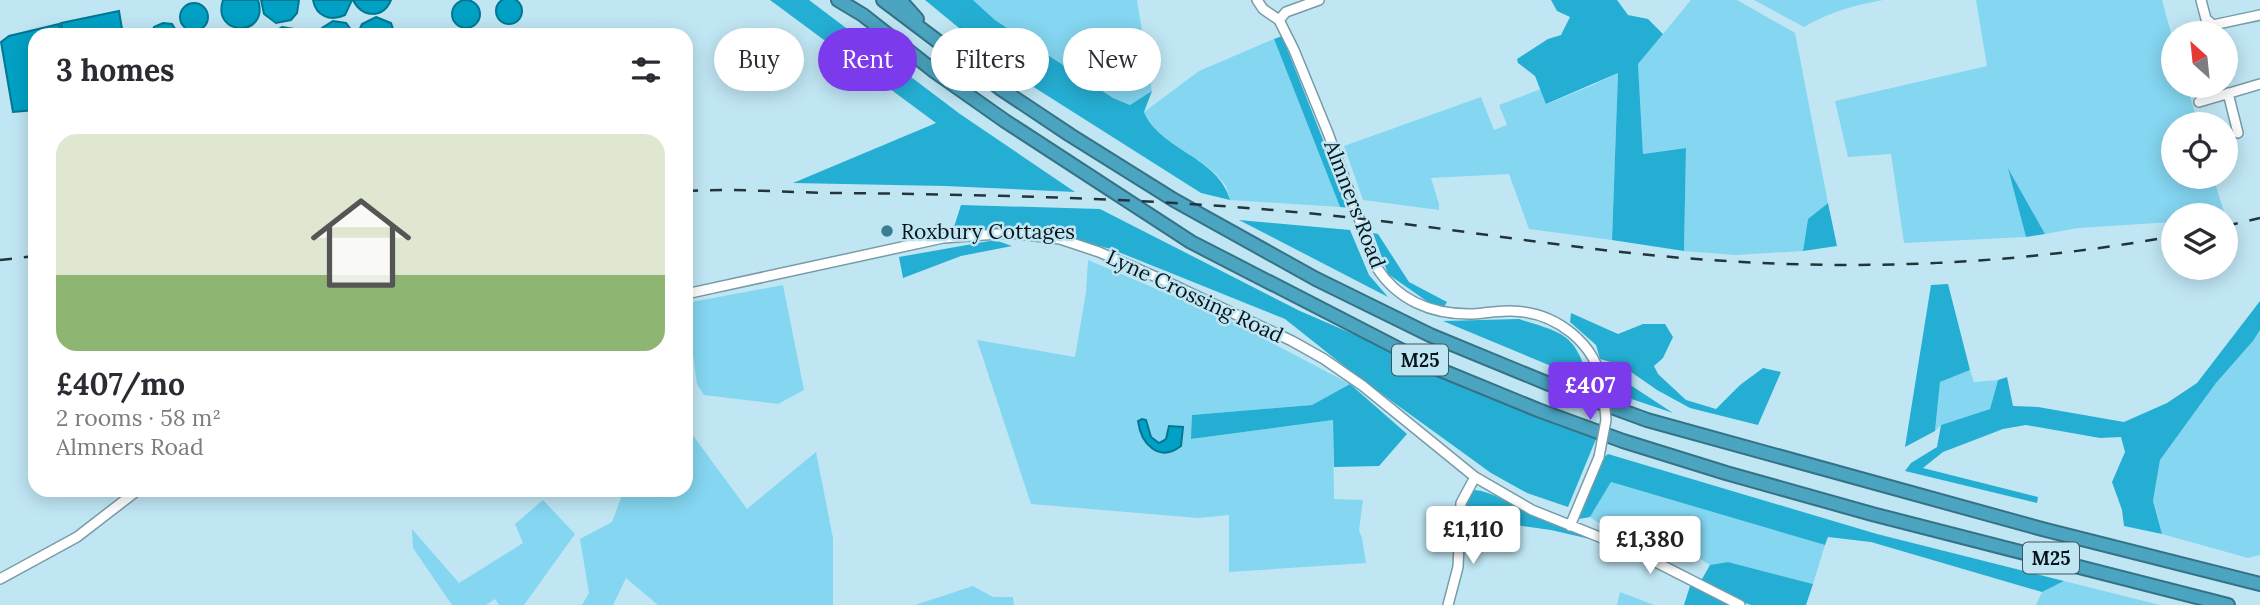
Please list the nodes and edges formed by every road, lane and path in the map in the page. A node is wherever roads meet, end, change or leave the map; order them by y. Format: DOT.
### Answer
graph roads {
  1 [pos="838,0"];
  2 [pos="849,0"];
  3 [pos="883,0"];
  4 [pos="900,0"];
  5 [pos="1257,0"];
  6 [pos="1319,0"];
  7 [pos="2201,0"];
  8 [pos="863,15"];
  9 [pos="2260,15"];
  10 [pos="1279,20"];
  11 [pos="931,34"];
  12 [pos="931,35"];
  13 [pos="2260,84"];
  14 [pos="2238,90"];
  15 [pos="1004,91"];
  16 [pos="2212,98"];
  17 [pos="2199,102"];
  18 [pos="693,292"];
  19 [pos="1475,477"];
  20 [pos="129,497"];
  21 [pos="1570,526"];
  22 [pos="0,579"];
  23 [pos="2260,584"];
  24 [pos="1448,605"];
  25 [pos="1740,605"];
  26 [pos="2228,605"];
  1 -- 8 [label="highway"];
  2 -- 8 [label="highway, M25"];
  3 -- 12 [label="highway, M25"];
  4 -- 11 [label="highway"];
  5 -- 10 [label="street"];
  6 -- 10 [label="street"];
  7 -- 9 [label="street"];
  8 -- 26 [label="highway, M25"];
  10 -- 21 [label="street, Almners Road, bridge"];
  13 -- 14 [label="street"];
  15 -- 23 [label="highway, M25"];
  16 -- 17 [label="street"];
  18 -- 19 [label="street, Lyne Crossing Road"];
  19 -- 21 [label="street, Lyne Crossing Road"];
  19 -- 24 [label="street"];
  20 -- 22 [label="street"];
  21 -- 25 [label="street, Lyne Crossing Road"];
}
